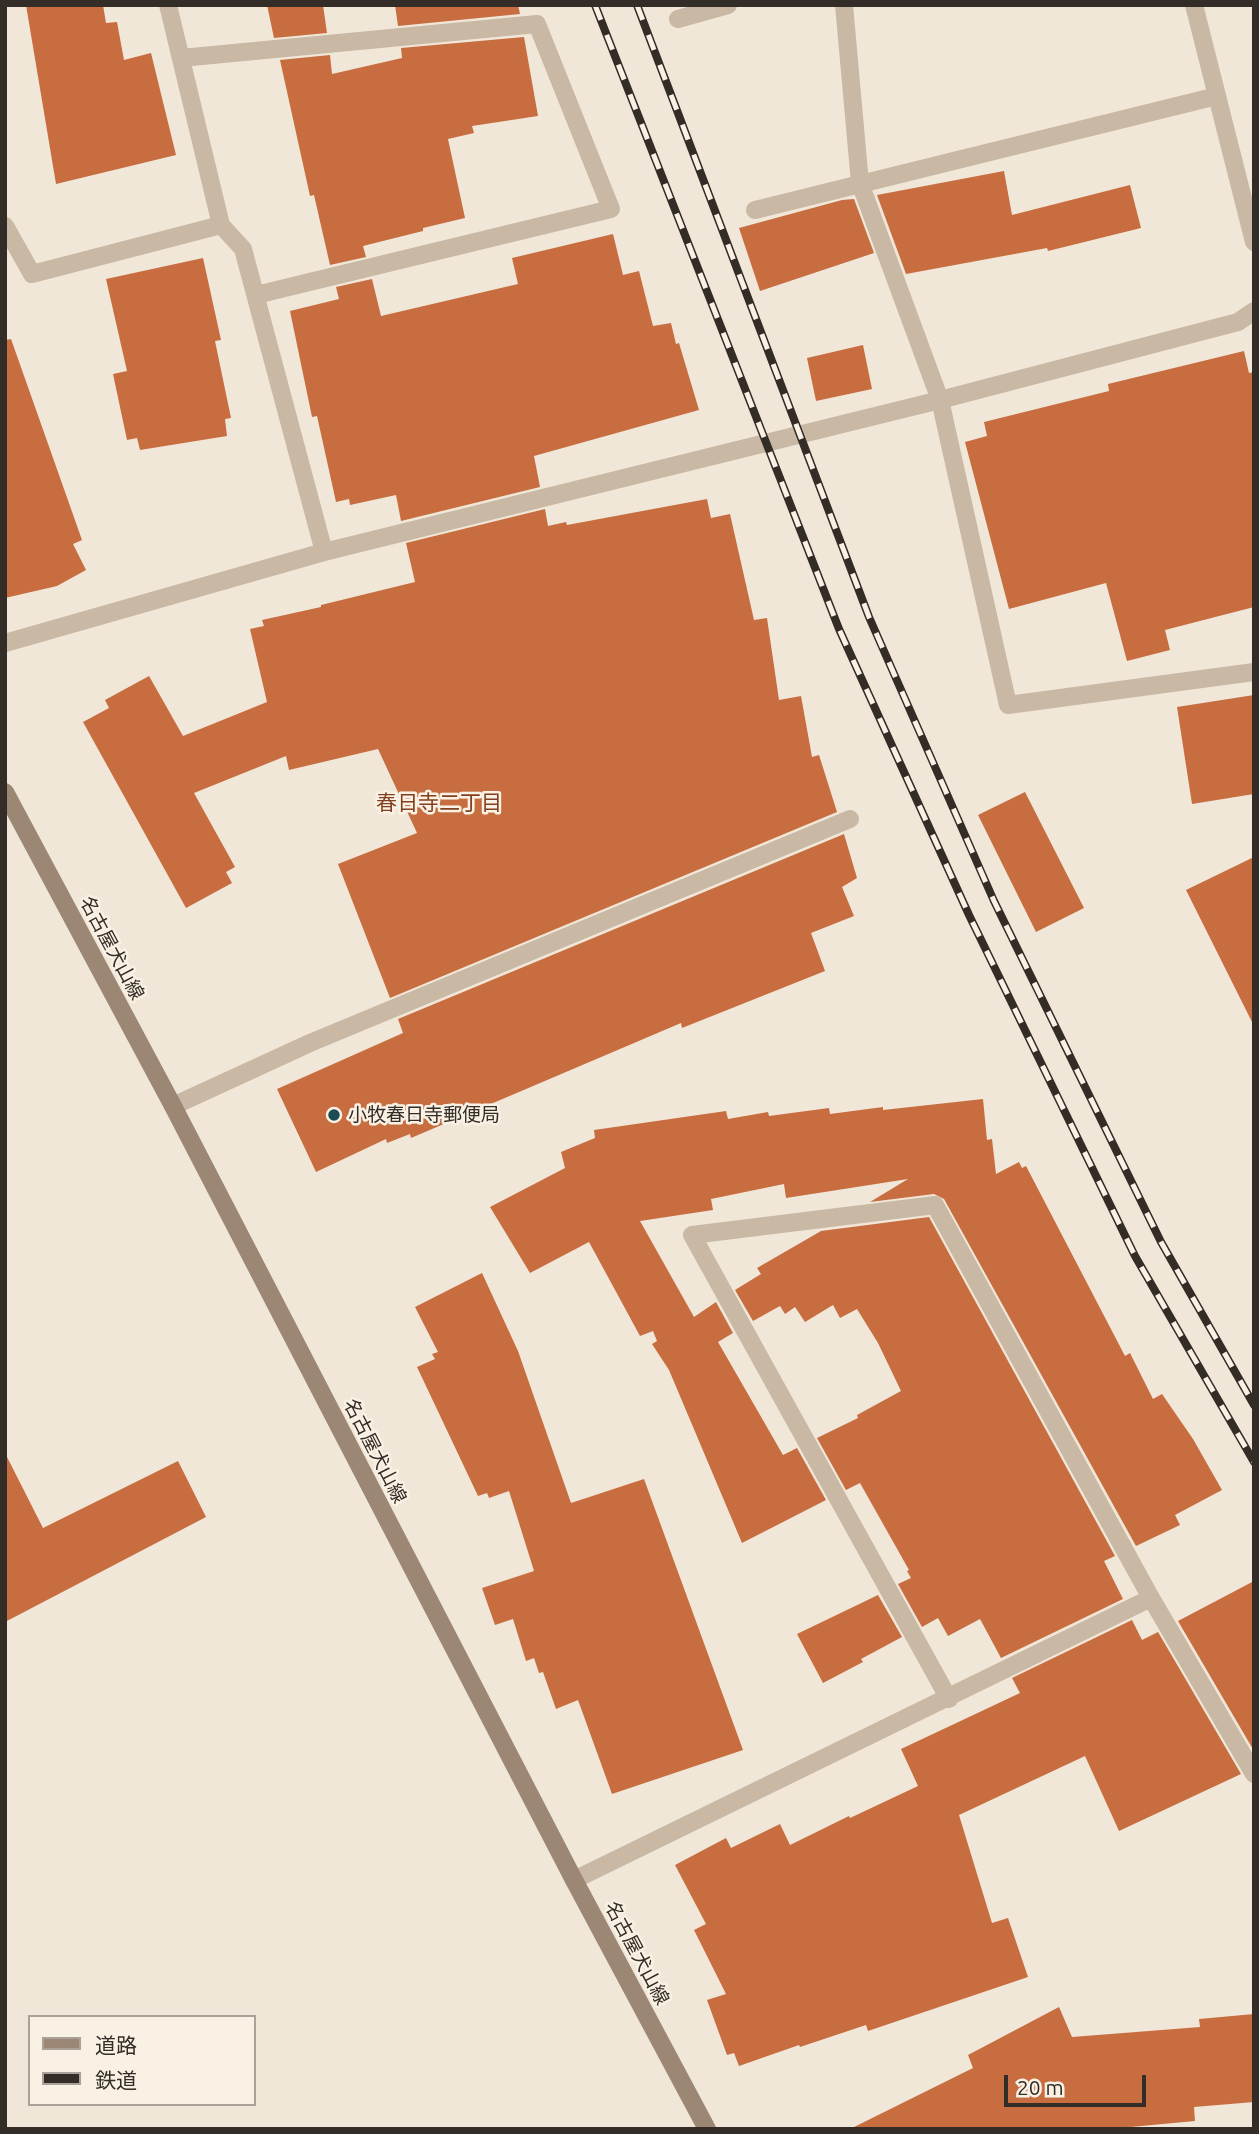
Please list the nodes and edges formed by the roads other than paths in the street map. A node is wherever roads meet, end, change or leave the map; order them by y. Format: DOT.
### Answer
graph roads {
  1 [pos="167,5"];
  2 [pos="728,5"];
  3 [pos="844,5"];
  4 [pos="1194,5"];
  5 [pos="678,19"];
  6 [pos="181,58"];
  7 [pos="1217,96"];
  8 [pos="860,183"];
  9 [pos="755,210"];
  10 [pos="221,225"];
  11 [pos="5,226"];
  12 [pos="1254,242"];
  13 [pos="256,295"];
  14 [pos="1254,311"];
  15 [pos="940,400"];
  16 [pos="324,552"];
  17 [pos="5,643"];
  18 [pos="1254,672"];
  19 [pos="5,792"];
  20 [pos="850,819"];
  21 [pos="173,1106"];
  22 [pos="1151,1598"];
  23 [pos="949,1699"];
  24 [pos="1254,1774"];
  25 [pos="573,1880"];
  26 [pos="707,2129"];
  1 -- 6 [label="street"];
  2 -- 5 [label="street"];
  3 -- 8 [label="street"];
  4 -- 7 [label="street"];
  6 -- 10 [label="street"];
  6 -- 13 [label="street"];
  7 -- 8 [label="street"];
  7 -- 12 [label="street"];
  8 -- 9 [label="street"];
  8 -- 15 [label="street"];
  10 -- 11 [label="street"];
  10 -- 13 [label="street"];
  13 -- 16 [label="street"];
  14 -- 15 [label="street"];
  15 -- 16 [label="street"];
  15 -- 18 [label="street"];
  16 -- 17 [label="street"];
  19 -- 21 [label="main road, 名古屋犬山線"];
  20 -- 21 [label="street"];
  21 -- 25 [label="main road, 名古屋犬山線"];
  22 -- 23 [label="street"];
  22 -- 23 [label="street"];
  22 -- 24 [label="street"];
  23 -- 25 [label="street"];
  25 -- 26 [label="main road, 名古屋犬山線"];
}
